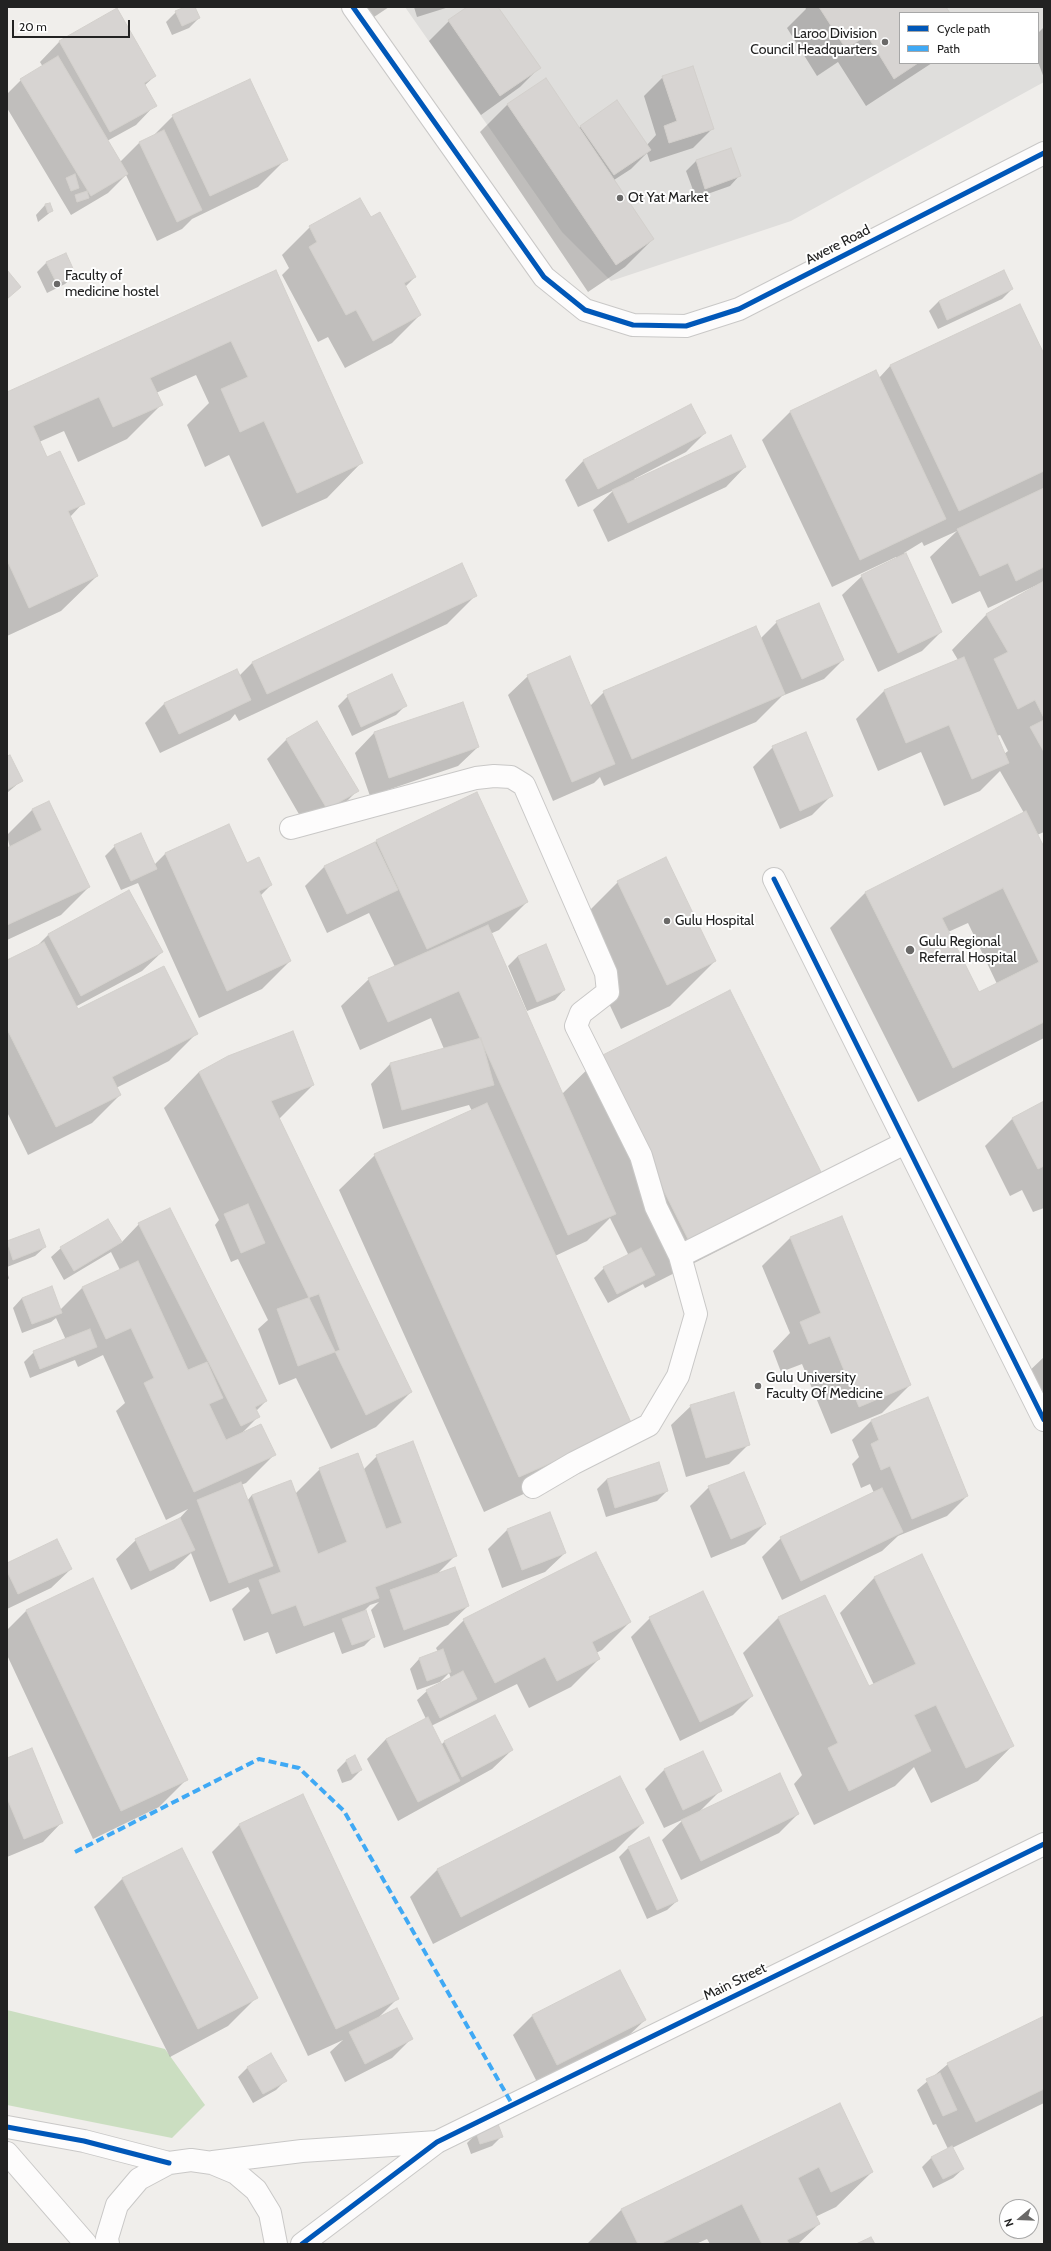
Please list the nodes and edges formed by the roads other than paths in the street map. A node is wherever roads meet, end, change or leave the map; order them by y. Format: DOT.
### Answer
graph roads {
  1 [pos="353,7"];
  2 [pos="1044,153"];
  3 [pos="291,828"];
  4 [pos="774,879"];
  5 [pos="905,1143"];
  6 [pos="680,1256"];
  7 [pos="1044,1420"];
  8 [pos="533,1487"];
  9 [pos="1044,1844"];
  10 [pos="7,2127"];
  11 [pos="437,2142"];
  12 [pos="7,2153"];
  13 [pos="170,2163"];
  14 [pos="212,2163"];
  15 [pos="86,2244"];
  16 [pos="108,2244"];
  17 [pos="276,2244"];
  18 [pos="302,2244"];
  1 -- 2 [label="street, Awere Road"];
  3 -- 6 [label="street"];
  4 -- 5 [label="street"];
  5 -- 6 [label="street"];
  5 -- 7 [label="street"];
  6 -- 8 [label="street"];
  9 -- 11 [label="street, Main Street"];
  10 -- 13 [label="street"];
  11 -- 14 [label="street"];
  11 -- 18 [label="street"];
  12 -- 15 [label="street"];
  13 -- 14 [label="street"];
  13 -- 16 [label="street"];
  14 -- 17 [label="street"];
}
